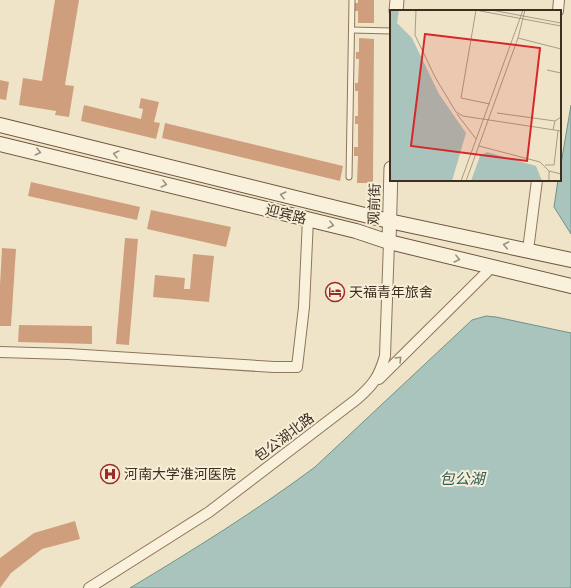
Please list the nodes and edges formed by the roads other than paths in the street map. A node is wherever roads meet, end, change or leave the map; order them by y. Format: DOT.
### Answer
graph roads {
  1 [pos="352,0"];
  2 [pos="397,0"];
  3 [pos="559,0"];
  4 [pos="396,10"];
  5 [pos="558,10"];
  6 [pos="352,30"];
  7 [pos="390,31"];
  8 [pos="0,125"];
  9 [pos="0,144"];
  10 [pos="349,177"];
  11 [pos="391,181"];
  12 [pos="537,181"];
  13 [pos="308,219"];
  14 [pos="389,221"];
  15 [pos="389,242"];
  16 [pos="528,250"];
  17 [pos="571,260"];
  18 [pos="492,267"];
  19 [pos="571,286"];
  20 [pos="0,352"];
  21 [pos="371,386"];
  22 [pos="89,588"];
  1 -- 6 [label="lane"];
  2 -- 4 [label="street"];
  3 -- 5 [label="street"];
  6 -- 7 [label="lane"];
  6 -- 10 [label="lane"];
  14 -- 8 [label="main road, 迎宾路, one-way"];
  9 -- 13 [label="main road, 迎宾路, one-way"];
  11 -- 14 [label="street, 观前街"];
  12 -- 16 [label="street"];
  13 -- 15 [label="main road, 迎宾路, one-way"];
  13 -- 20 [label="street"];
  14 -- 15 [label="street, 观前街"];
  16 -- 14 [label="main road, 迎宾路, one-way"];
  15 -- 18 [label="main road, 迎宾路, one-way"];
  15 -- 21 [label="street, 包公湖北路"];
  16 -- 17 [label="main road, 迎宾路"];
  18 -- 19 [label="main road, 迎宾路"];
  21 -- 18 [label="street, one-way"];
  21 -- 22 [label="street, 包公湖北路"];
}
